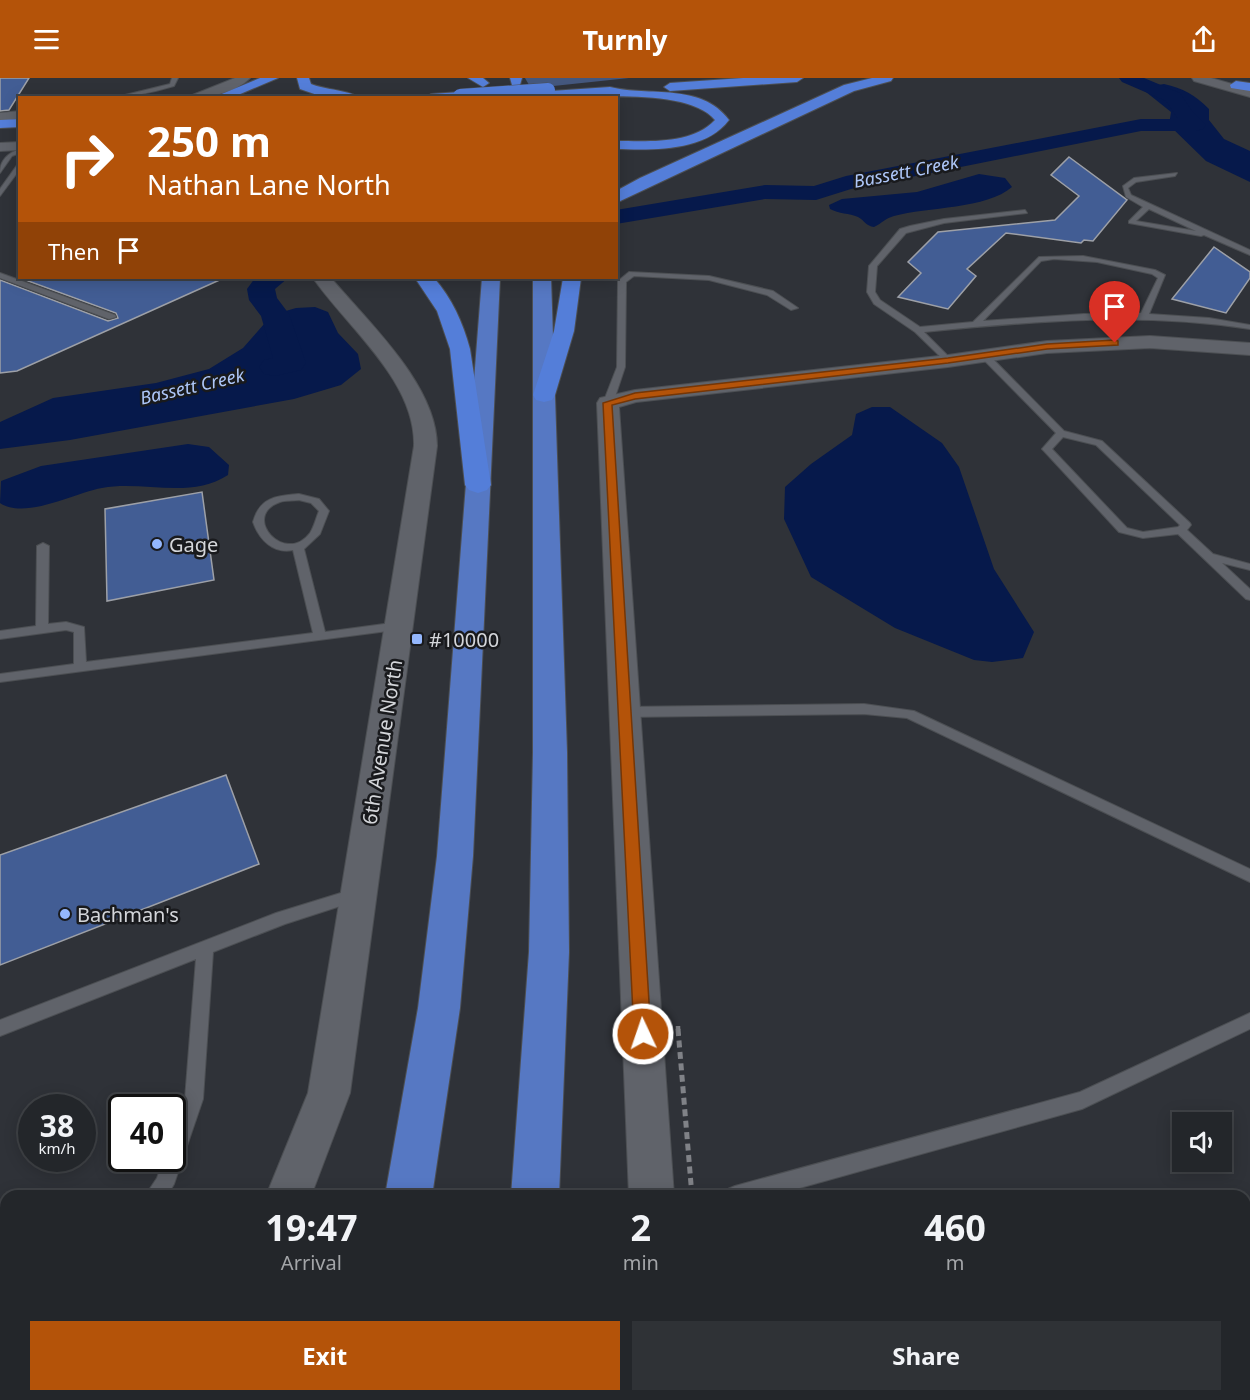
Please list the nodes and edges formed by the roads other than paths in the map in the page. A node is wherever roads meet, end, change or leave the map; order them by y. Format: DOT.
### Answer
graph roads {
  1 [pos="175,78"];
  2 [pos="244,78"];
  3 [pos="272,78"];
  4 [pos="303,78"];
  5 [pos="728,78"];
  6 [pos="797,78"];
  7 [pos="887,78"];
  8 [pos="1198,78"];
  9 [pos="1213,78"];
  10 [pos="515,79"];
  11 [pos="479,80"];
  12 [pos="626,80"];
  13 [pos="1236,85"];
  14 [pos="564,89"];
  15 [pos="1250,90"];
  16 [pos="550,92"];
  17 [pos="588,92"];
  18 [pos="128,96"];
  19 [pos="196,96"];
  20 [pos="223,96"];
  21 [pos="344,96"];
  22 [pos="460,96"];
  23 [pos="488,96"];
  24 [pos="524,96"];
  25 [pos="528,96"];
  26 [pos="18,115"];
  27 [pos="0,117"];
  28 [pos="18,124"];
  29 [pos="0,126"];
  30 [pos="18,132"];
  31 [pos="0,134"];
  32 [pos="18,137"];
  33 [pos="0,139"];
  34 [pos="618,145"];
  35 [pos="0,147"];
  36 [pos="18,151"];
  37 [pos="18,152"];
  38 [pos="18,166"];
  39 [pos="0,171"];
  40 [pos="1175,174"];
  41 [pos="0,194"];
  42 [pos="618,197"];
  43 [pos="1148,207"];
  44 [pos="1025,212"];
  45 [pos="1211,235"];
  46 [pos="1250,253"];
  47 [pos="0,275"];
  48 [pos="322,279"];
  49 [pos="425,279"];
  50 [pos="491,279"];
  51 [pos="542,279"];
  52 [pos="572,279"];
  53 [pos="794,308"];
  54 [pos="1144,316"];
  55 [pos="112,317"];
  56 [pos="975,325"];
  57 [pos="1250,327"];
  58 [pos="918,330"];
  59 [pos="1250,349"];
  60 [pos="985,356"];
  61 [pos="948,361"];
  62 [pos="544,395"];
  63 [pos="608,403"];
  64 [pos="1061,433"];
  65 [pos="478,485"];
  66 [pos="1180,530"];
  67 [pos="43,546"];
  68 [pos="298,548"];
  69 [pos="1209,557"];
  70 [pos="1250,567"];
  71 [pos="1250,596"];
  72 [pos="399,626"];
  73 [pos="42,629"];
  74 [pos="0,635"];
  75 [pos="320,636"];
  76 [pos="80,666"];
  77 [pos="0,678"];
  78 [pos="624,712"];
  79 [pos="1250,876"];
  80 [pos="359,893"];
  81 [pos="205,947"];
  82 [pos="1250,1021"];
  83 [pos="0,1028"];
  84 [pos="159,1190"];
  85 [pos="290,1190"];
  86 [pos="409,1190"];
  87 [pos="535,1190"];
  88 [pos="652,1190"];
  89 [pos="757,1190"];
  1 -- 18 [label="lane"];
  2 -- 19 [label="street"];
  3 -- 20 [label="highway"];
  4 -- 21 [label="highway"];
  5 -- 14 [label="highway"];
  6 -- 17 [label="highway"];
  7 -- 42 [label="highway"];
  8 -- 15 [label="street"];
  9 -- 13 [label="street"];
  10 -- 24 [label="highway"];
  11 -- 23 [label="highway"];
  12 -- 14 [label="highway"];
  13 -- 15 [label="highway"];
  14 -- 16 [label="highway"];
  16 -- 17 [label="highway"];
  16 -- 22 [label="highway, bridge"];
  16 -- 25 [label="highway"];
  17 -- 34 [label="highway"];
  26 -- 27 [label="street"];
  28 -- 29 [label="highway"];
  30 -- 31 [label="highway"];
  32 -- 33 [label="highway"];
  35 -- 36 [label="street"];
  37 -- 39 [label="lane"];
  38 -- 41 [label="lane"];
  40 -- 43 [label="lane"];
  43 -- 45 [label="lane"];
  43 -- 45 [label="lane"];
  44 -- 58 [label="lane"];
  45 -- 46 [label="lane"];
  47 -- 55 [label="lane"];
  48 -- 72 [label="street, 6th Avenue North"];
  49 -- 65 [label="highway"];
  50 -- 65 [label="highway"];
  51 -- 62 [label="highway"];
  52 -- 62 [label="highway"];
  53 -- 63 [label="lane"];
  54 -- 56 [label="lane"];
  54 -- 56 [label="lane"];
  54 -- 57 [label="lane"];
  56 -- 58 [label="lane"];
  58 -- 61 [label="lane"];
  59 -- 60 [label="street"];
  60 -- 61 [label="street"];
  60 -- 64 [label="lane"];
  61 -- 63 [label="street"];
  62 -- 87 [label="highway"];
  63 -- 78 [label="street"];
  64 -- 66 [label="lane"];
  64 -- 66 [label="lane"];
  65 -- 86 [label="highway"];
  66 -- 69 [label="lane"];
  67 -- 73 [label="lane"];
  68 -- 68 [label="lane"];
  68 -- 75 [label="lane"];
  69 -- 70 [label="lane"];
  69 -- 71 [label="lane"];
  72 -- 75 [label="lane"];
  72 -- 80 [label="street, 6th Avenue North"];
  73 -- 74 [label="lane"];
  73 -- 76 [label="lane"];
  75 -- 76 [label="lane"];
  76 -- 77 [label="lane"];
  78 -- 79 [label="lane"];
  78 -- 88 [label="street"];
  80 -- 81 [label="lane"];
  80 -- 85 [label="street, 6th Avenue North"];
  81 -- 83 [label="lane"];
  81 -- 84 [label="lane"];
  82 -- 89 [label="lane"];
}
